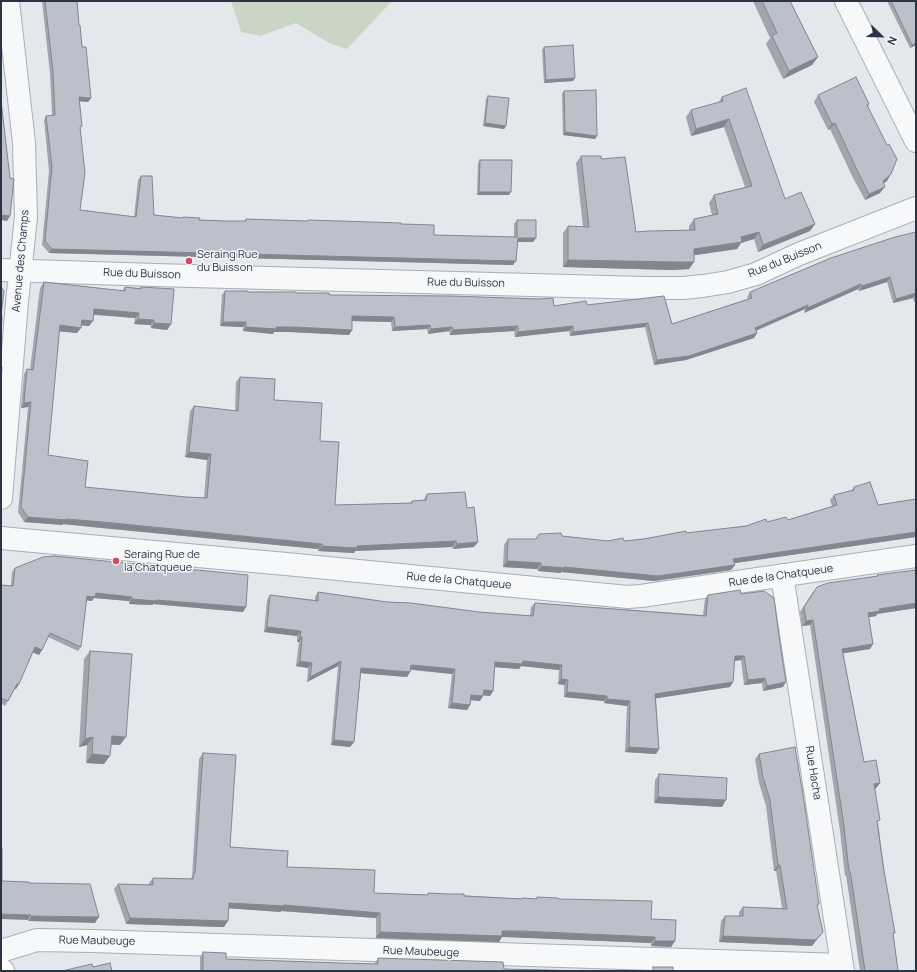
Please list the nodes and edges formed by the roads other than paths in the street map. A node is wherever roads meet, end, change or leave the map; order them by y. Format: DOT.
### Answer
graph roads {
  1 [pos="8,1"];
  2 [pos="846,1"];
  3 [pos="916,141"];
  4 [pos="916,208"];
  5 [pos="11,270"];
  6 [pos="1,498"];
  7 [pos="1,538"];
  8 [pos="916,556"];
  9 [pos="782,575"];
  10 [pos="1,951"];
  11 [pos="842,968"];
  12 [pos="1,969"];
  13 [pos="3,971"];
  1 -- 5 [label="street, Avenue des Champs"];
  2 -- 3 [label="street"];
  4 -- 5 [label="street, Rue du Buisson"];
  5 -- 6 [label="street, Avenue des Champs"];
  7 -- 9 [label="street, Rue de la Chatqueue"];
  8 -- 9 [label="street, Rue de la Chatqueue"];
  9 -- 11 [label="street, Rue Hacha"];
  10 -- 11 [label="street, Rue Maubeuge"];
  12 -- 13 [label="street"];
}
